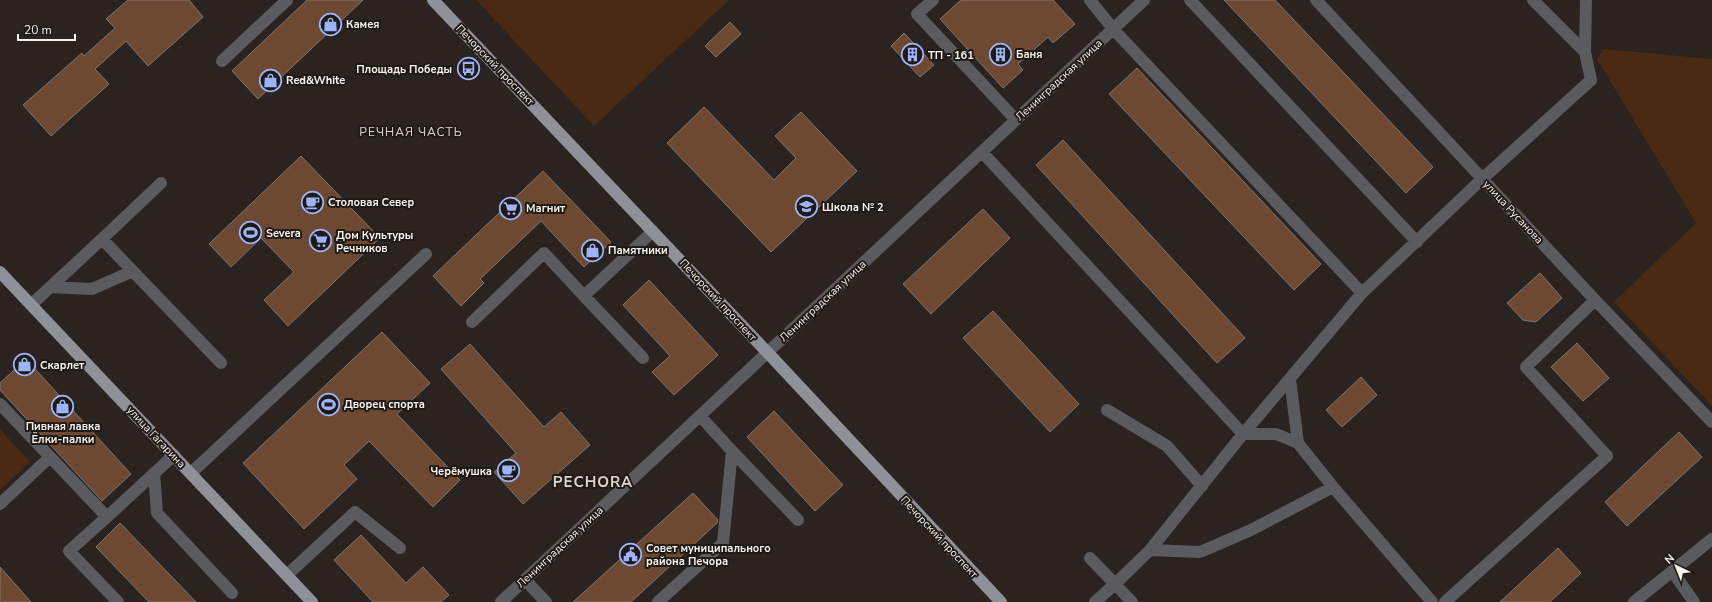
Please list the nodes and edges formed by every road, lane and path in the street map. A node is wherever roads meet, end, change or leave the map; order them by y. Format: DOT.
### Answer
graph roads {
  1 [pos="287,0"];
  2 [pos="433,0"];
  3 [pos="933,0"];
  4 [pos="1090,0"];
  5 [pos="1144,0"];
  6 [pos="1190,0"];
  7 [pos="1316,0"];
  8 [pos="1533,0"];
  9 [pos="1586,0"];
  10 [pos="1114,29"];
  11 [pos="1585,52"];
  12 [pos="222,61"];
  13 [pos="1016,120"];
  14 [pos="982,152"];
  15 [pos="1482,179"];
  16 [pos="161,183"];
  17 [pos="653,231"];
  18 [pos="102,238"];
  19 [pos="1416,242"];
  20 [pos="426,254"];
  21 [pos="133,271"];
  22 [pos="0,272"];
  23 [pos="50,287"];
  24 [pos="1362,293"];
  25 [pos="584,296"];
  26 [pos="1595,300"];
  27 [pos="31,305"];
  28 [pos="472,322"];
  29 [pos="768,353"];
  30 [pos="643,358"];
  31 [pos="221,363"];
  32 [pos="1290,379"];
  33 [pos="0,404"];
  34 [pos="1107,410"];
  35 [pos="700,416"];
  36 [pos="1712,422"];
  37 [pos="1243,434"];
  38 [pos="1298,443"];
  39 [pos="732,451"];
  40 [pos="174,455"];
  41 [pos="50,457"];
  42 [pos="191,473"];
  43 [pos="154,474"];
  44 [pos="1202,486"];
  45 [pos="1333,487"];
  46 [pos="0,504"];
  47 [pos="107,517"];
  48 [pos="798,520"];
  49 [pos="1712,539"];
  50 [pos="400,548"];
  51 [pos="1150,550"];
  52 [pos="1090,558"];
  53 [pos="1672,571"];
  54 [pos="287,575"];
  55 [pos="525,580"];
  56 [pos="1115,584"];
  57 [pos="232,593"];
  58 [pos="118,602"];
  59 [pos="312,602"];
  60 [pos="501,602"];
  61 [pos="546,602"];
  62 [pos="658,602"];
  63 [pos="1000,602"];
  64 [pos="1095,602"];
  65 [pos="1132,602"];
  66 [pos="1432,602"];
  67 [pos="1445,602"];
  68 [pos="1634,602"];
  69 [pos="1694,602"];
  1 -- 12 [label="street"];
  2 -- 17 [label="main road, Печорский проспект"];
  3 -- 13 [label="street"];
  4 -- 10 [label="street"];
  5 -- 10 [label="street, Ленинградская улица"];
  6 -- 19 [label="street"];
  7 -- 15 [label="street, улица Русанова"];
  8 -- 11 [label="street"];
  9 -- 11 [label="street"];
  10 -- 13 [label="street, Ленинградская улица"];
  10 -- 24 [label="street"];
  11 -- 15 [label="street"];
  13 -- 14 [label="street, Ленинградская улица"];
  14 -- 29 [label="street, Ленинградская улица"];
  14 -- 37 [label="street"];
  15 -- 19 [label="street"];
  15 -- 26 [label="street, улица Русанова"];
  16 -- 18 [label="street"];
  17 -- 25 [label="street"];
  17 -- 29 [label="main road, Печорский проспект"];
  18 -- 21 [label="street"];
  18 -- 23 [label="street"];
  19 -- 24 [label="street"];
  20 -- 42 [label="street"];
  21 -- 23 [label="street"];
  21 -- 31 [label="street"];
  22 -- 27 [label="main road, улица Гагарина"];
  23 -- 27 [label="street"];
  24 -- 32 [label="street"];
  25 -- 28 [label="street"];
  25 -- 30 [label="street"];
  26 -- 36 [label="street, улица Русанова"];
  26 -- 67 [label="street"];
  27 -- 40 [label="main road, улица Гагарина"];
  29 -- 35 [label="street, Ленинградская улица"];
  29 -- 63 [label="main road, Печорский проспект"];
  32 -- 37 [label="street"];
  32 -- 38 [label="street"];
  33 -- 41 [label="street"];
  34 -- 44 [label="street"];
  35 -- 39 [label="street"];
  35 -- 55 [label="street, Ленинградская улица"];
  37 -- 38 [label="street"];
  37 -- 44 [label="street"];
  38 -- 45 [label="street"];
  39 -- 48 [label="street"];
  39 -- 62 [label="street"];
  40 -- 42 [label="main road, улица Гагарина"];
  40 -- 43 [label="street"];
  41 -- 46 [label="street"];
  41 -- 47 [label="street"];
  42 -- 54 [label="main road, улица Гагарина"];
  43 -- 47 [label="street"];
  43 -- 57 [label="street"];
  44 -- 51 [label="street"];
  45 -- 51 [label="street"];
  45 -- 66 [label="street"];
  47 -- 58 [label="street"];
  49 -- 53 [label="street"];
  50 -- 54 [label="street"];
  51 -- 56 [label="street"];
  52 -- 56 [label="street"];
  53 -- 68 [label="street"];
  53 -- 69 [label="street"];
  54 -- 59 [label="main road, улица Гагарина"];
  55 -- 60 [label="street, Ленинградская улица"];
  55 -- 61 [label="street"];
  56 -- 64 [label="street"];
  56 -- 65 [label="street"];
}
